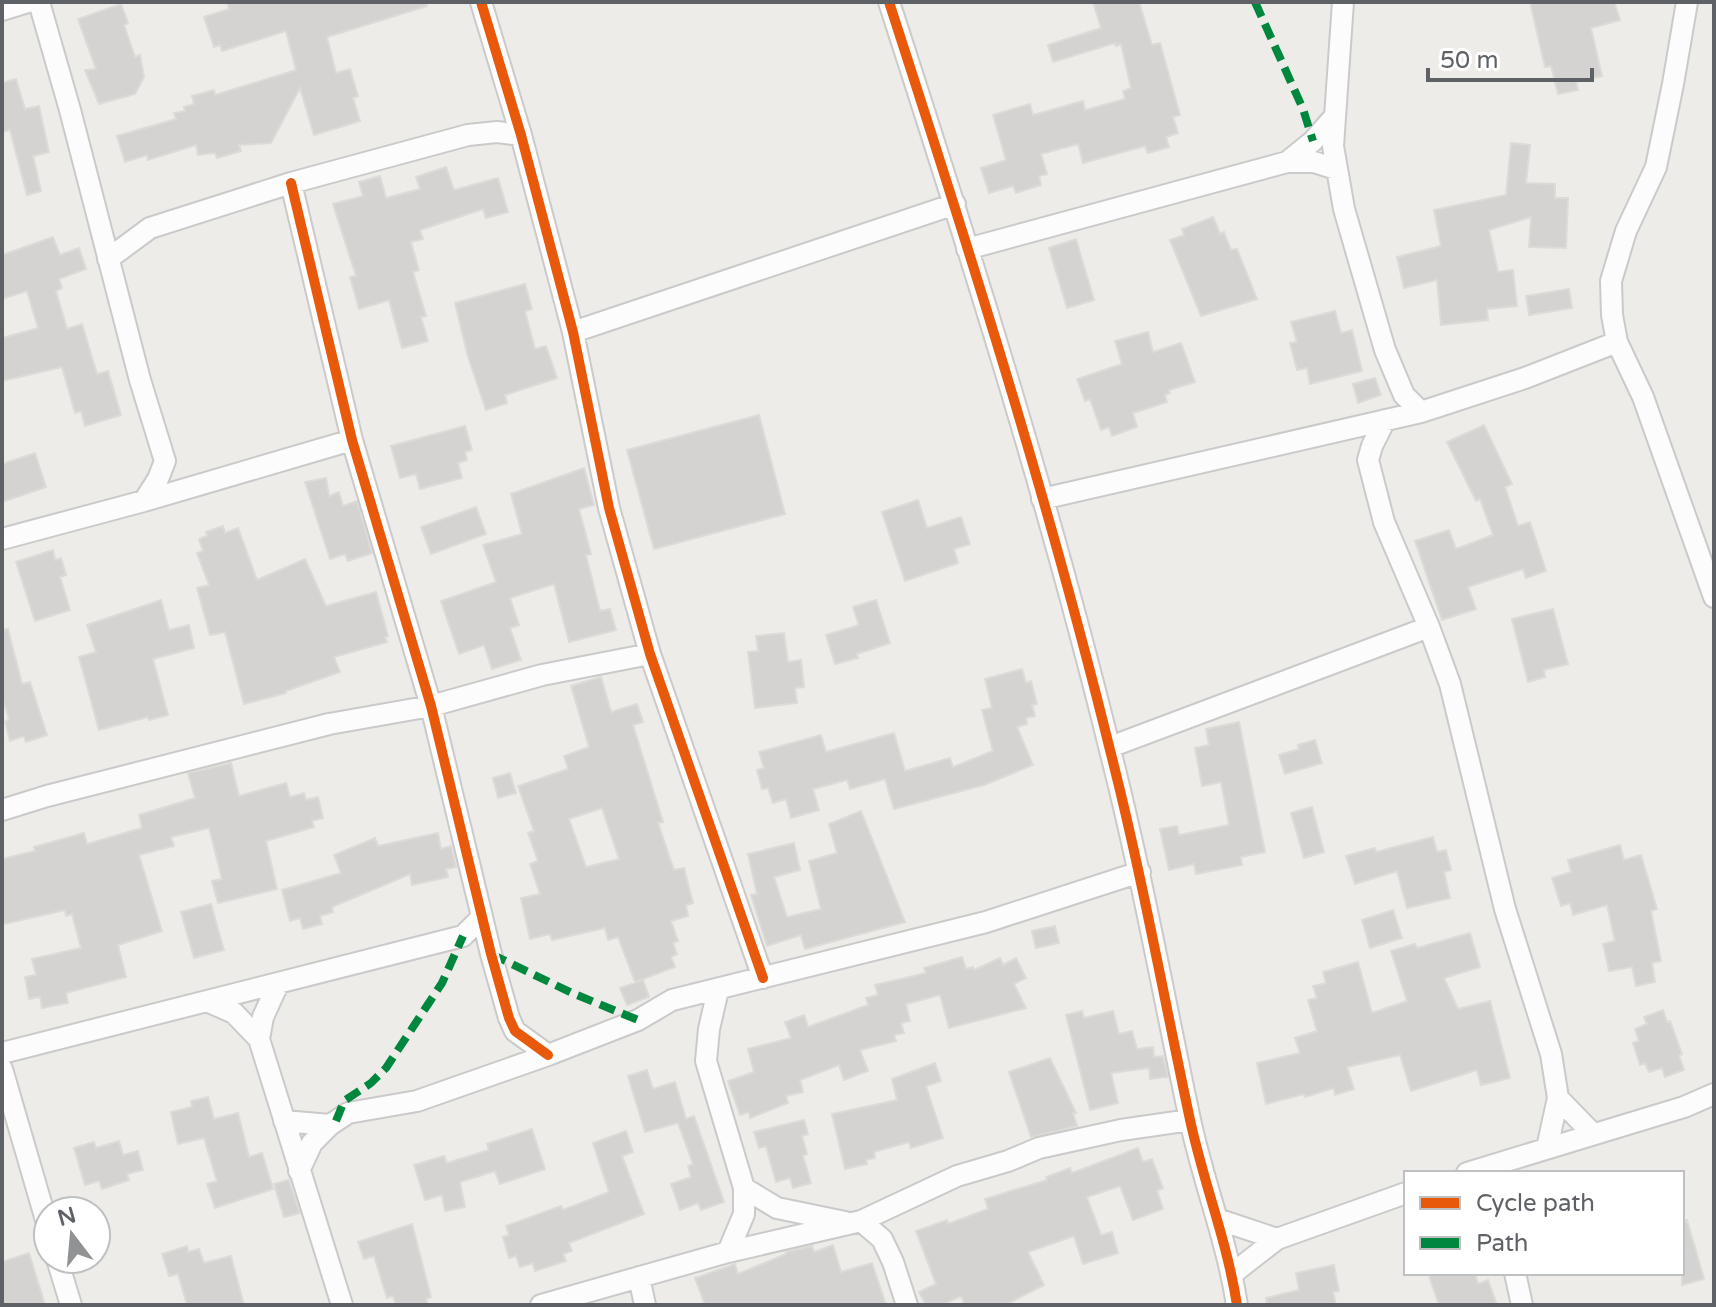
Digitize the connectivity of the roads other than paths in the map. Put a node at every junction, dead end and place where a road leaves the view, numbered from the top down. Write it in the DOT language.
graph roads {
  1 [pos="28,2"];
  2 [pos="39,2"];
  3 [pos="481,2"];
  4 [pos="889,2"];
  5 [pos="1343,2"];
  6 [pos="1687,2"];
  7 [pos="2,10"];
  8 [pos="1335,116"];
  9 [pos="521,135"];
  10 [pos="1287,162"];
  11 [pos="1336,169"];
  12 [pos="291,183"];
  13 [pos="955,204"];
  14 [pos="967,249"];
  15 [pos="108,259"];
  16 [pos="573,332"];
  17 [pos="1617,342"];
  18 [pos="1421,412"];
  19 [pos="1385,420"];
  20 [pos="352,440"];
  21 [pos="1042,499"];
  22 [pos="144,501"];
  23 [pos="2,539"];
  24 [pos="1714,597"];
  25 [pos="1429,627"];
  26 [pos="650,654"];
  27 [pos="431,706"];
  28 [pos="1110,747"];
  29 [pos="2,810"];
  30 [pos="1140,872"];
  31 [pos="482,917"];
  32 [pos="763,978"];
  33 [pos="278,984"];
  34 [pos="718,990"];
  35 [pos="209,1002"];
  36 [pos="259,1039"];
  37 [pos="2,1053"];
  38 [pos="548,1055"];
  39 [pos="2,1069"];
  40 [pos="1714,1094"];
  41 [pos="1558,1098"];
  42 [pos="1190,1120"];
  43 [pos="284,1121"];
  44 [pos="330,1125"];
  45 [pos="1593,1134"];
  46 [pos="1547,1148"];
  47 [pos="1520,1164"];
  48 [pos="299,1171"];
  49 [pos="1479,1171"];
  50 [pos="744,1188"];
  51 [pos="1404,1194"];
  52 [pos="39,1195"];
  53 [pos="1217,1219"];
  54 [pos="855,1222"];
  55 [pos="1277,1239"];
  56 [pos="728,1252"];
  57 [pos="1232,1274"];
  58 [pos="62,1275"];
  59 [pos="1515,1275"];
  60 [pos="639,1277"];
  61 [pos="71,1305"];
  62 [pos="342,1305"];
  63 [pos="541,1305"];
  64 [pos="645,1305"];
  65 [pos="907,1305"];
  66 [pos="1237,1305"];
  67 [pos="1522,1305"];
  1 -- 7 [label="street"];
  2 -- 15 [label="street"];
  3 -- 9 [label="street"];
  4 -- 13 [label="street"];
  5 -- 8 [label="street"];
  6 -- 17 [label="street"];
  8 -- 10 [label="street"];
  8 -- 11 [label="street"];
  9 -- 12 [label="street"];
  9 -- 16 [label="street"];
  10 -- 11 [label="street"];
  10 -- 14 [label="street"];
  11 -- 18 [label="street"];
  12 -- 15 [label="street"];
  12 -- 20 [label="street"];
  13 -- 14 [label="street"];
  13 -- 16 [label="street"];
  14 -- 21 [label="street"];
  15 -- 22 [label="street"];
  16 -- 26 [label="street"];
  17 -- 18 [label="street"];
  17 -- 24 [label="street"];
  18 -- 19 [label="street"];
  19 -- 21 [label="street"];
  19 -- 25 [label="street"];
  20 -- 22 [label="street"];
  20 -- 27 [label="street"];
  21 -- 28 [label="street"];
  22 -- 23 [label="street"];
  25 -- 28 [label="street"];
  25 -- 41 [label="street"];
  26 -- 27 [label="street"];
  26 -- 32 [label="street"];
  27 -- 29 [label="street"];
  27 -- 31 [label="street"];
  28 -- 30 [label="street"];
  30 -- 32 [label="street"];
  30 -- 42 [label="street"];
  31 -- 33 [label="street"];
  31 -- 38 [label="street"];
  32 -- 34 [label="street"];
  33 -- 35 [label="street"];
  33 -- 36 [label="street"];
  34 -- 38 [label="street"];
  34 -- 50 [label="street"];
  35 -- 36 [label="street"];
  35 -- 37 [label="street"];
  36 -- 43 [label="street"];
  38 -- 44 [label="street"];
  39 -- 52 [label="street"];
  40 -- 45 [label="street"];
  41 -- 45 [label="street"];
  41 -- 46 [label="street"];
  42 -- 53 [label="street"];
  42 -- 54 [label="street"];
  43 -- 44 [label="street"];
  43 -- 48 [label="street"];
  44 -- 48 [label="street"];
  45 -- 46 [label="street"];
  46 -- 47 [label="street"];
  47 -- 49 [label="street"];
  48 -- 62 [label="street"];
  50 -- 54 [label="street"];
  50 -- 56 [label="street"];
  51 -- 55 [label="street"];
  53 -- 55 [label="street"];
  53 -- 57 [label="street"];
  54 -- 56 [label="street"];
  54 -- 65 [label="street"];
  55 -- 57 [label="street"];
  56 -- 60 [label="street"];
  57 -- 66 [label="street"];
  58 -- 61 [label="street"];
  59 -- 67 [label="street"];
  60 -- 63 [label="street"];
  60 -- 64 [label="street"];
}
